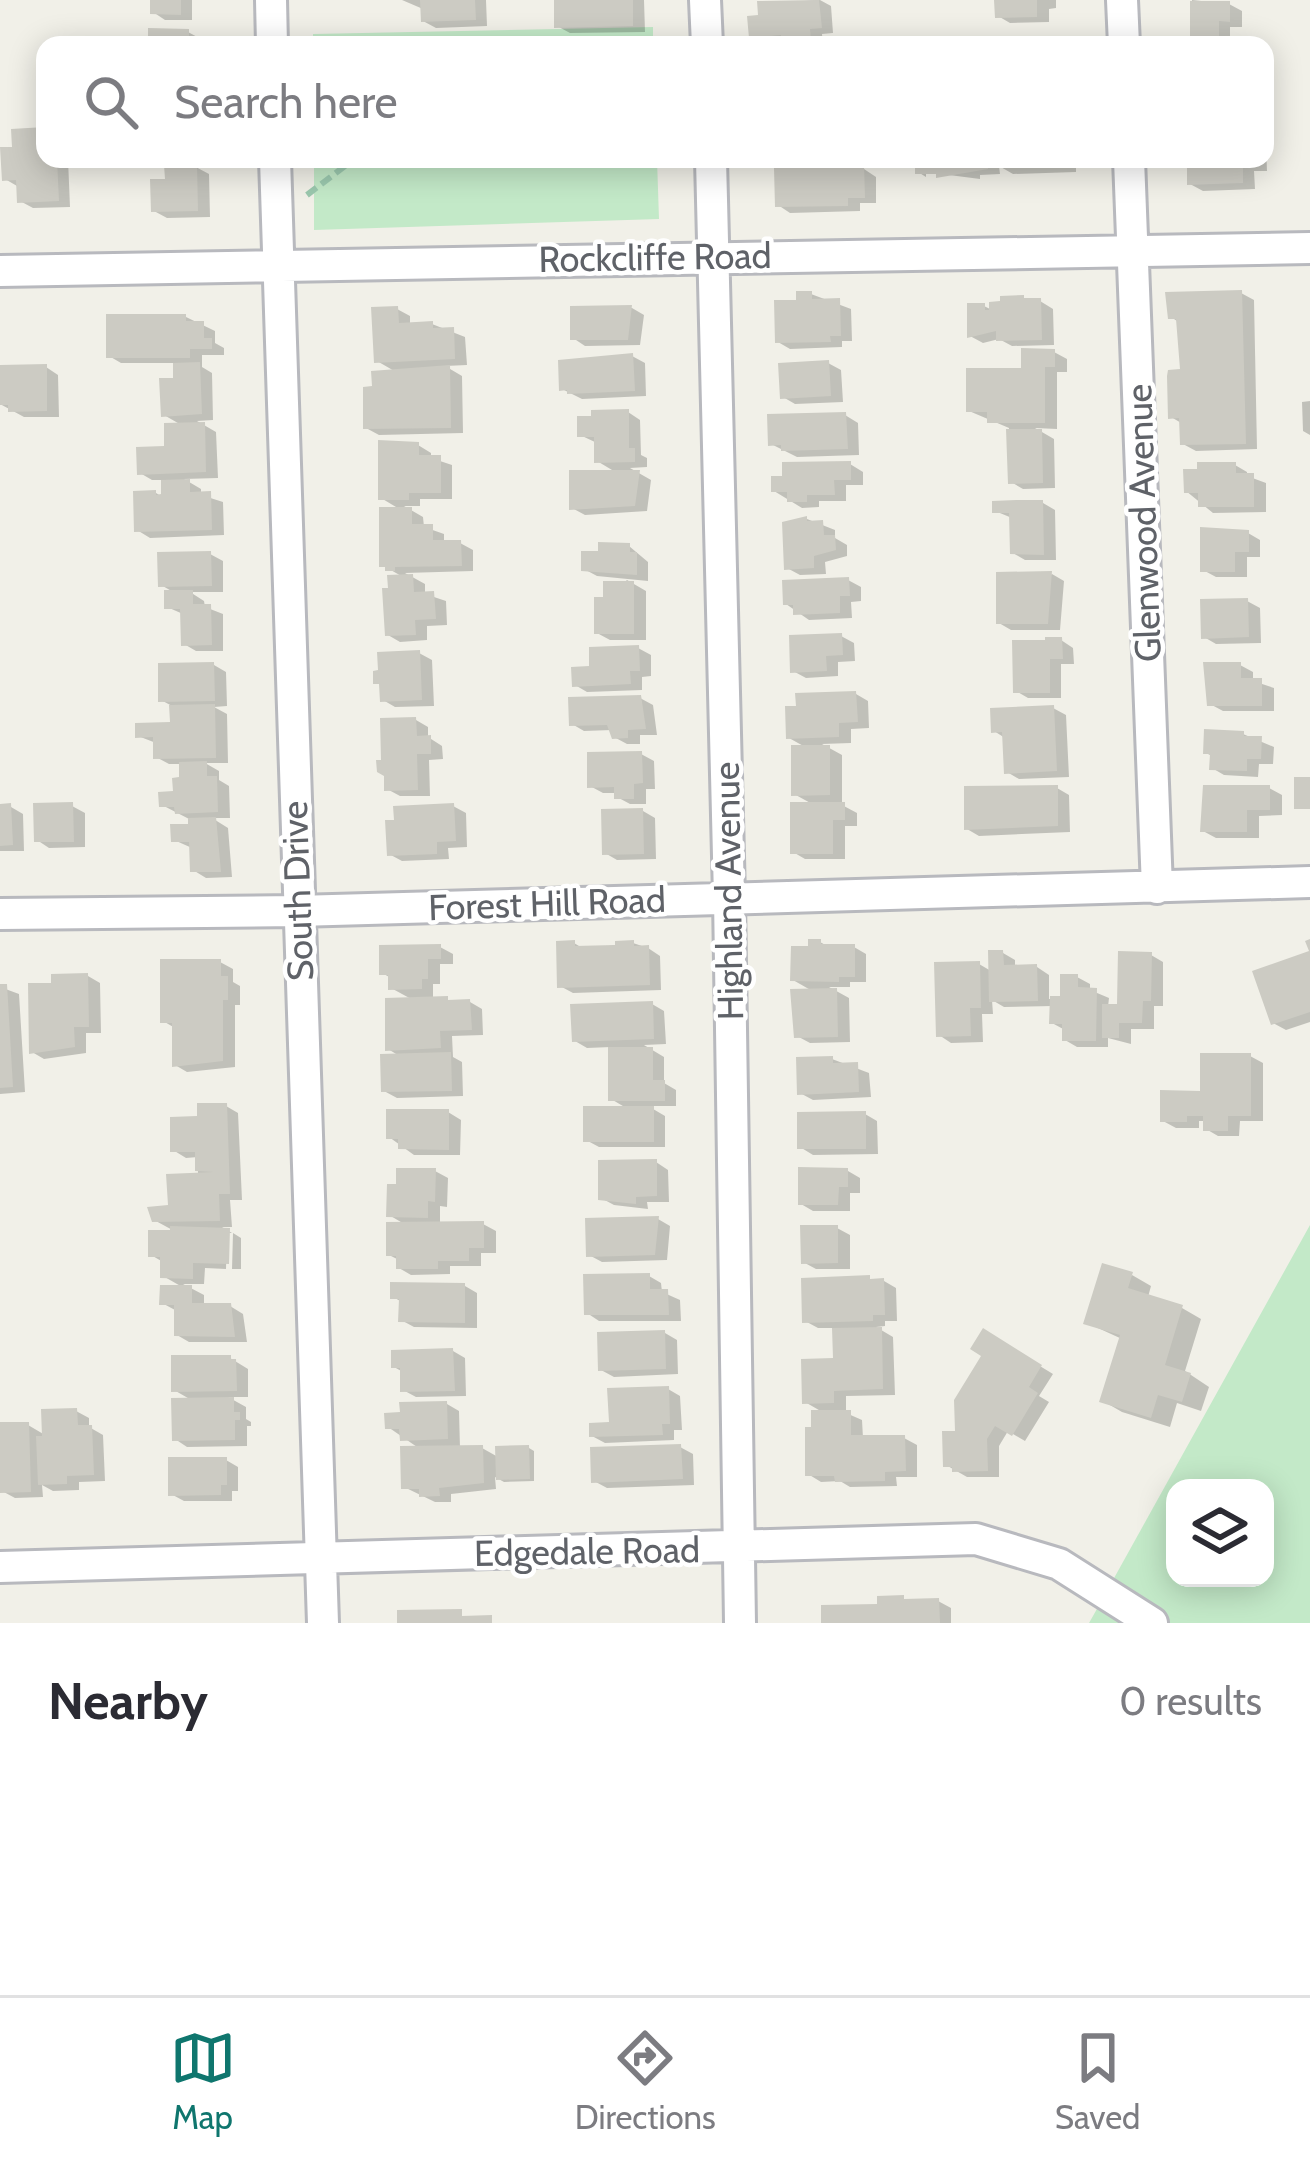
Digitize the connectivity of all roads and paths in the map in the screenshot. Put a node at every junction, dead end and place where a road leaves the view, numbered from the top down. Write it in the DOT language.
graph roads {
  1 [pos="272,0"];
  2 [pos="706,0"];
  3 [pos="1122,0"];
  4 [pos="272,36"];
  5 [pos="707,36"];
  6 [pos="1124,36"];
  7 [pos="274,168"];
  8 [pos="342,168"];
  9 [pos="711,168"];
  10 [pos="1129,168"];
  11 [pos="276,219"];
  12 [pos="1310,248"];
  13 [pos="1133,251"];
  14 [pos="715,256"];
  15 [pos="277,264"];
  16 [pos="0,271"];
  17 [pos="1310,882"];
  18 [pos="1157,888"];
  19 [pos="729,897"];
  20 [pos="297,911"];
  21 [pos="0,914"];
  22 [pos="739,1548"];
  23 [pos="320,1558"];
  24 [pos="0,1567"];
  25 [pos="322,1623"];
  26 [pos="740,1623"];
  27 [pos="1153,1623"];
  1 -- 4 [label="street"];
  2 -- 5 [label="street"];
  3 -- 6 [label="street"];
  7 -- 11 [label="street, South Drive"];
  8 -- 11 [label="path"];
  9 -- 14 [label="street, Highland Avenue"];
  10 -- 13 [label="street, Glenwood Avenue"];
  11 -- 15 [label="street, South Drive"];
  12 -- 13 [label="street, Rockcliffe Road"];
  13 -- 14 [label="street, Rockcliffe Road"];
  13 -- 18 [label="street, Glenwood Avenue"];
  14 -- 15 [label="street, Rockcliffe Road"];
  14 -- 19 [label="street, Highland Avenue"];
  15 -- 16 [label="street, Rockcliffe Road"];
  15 -- 20 [label="street, South Drive"];
  17 -- 18 [label="street, Forest Hill Road"];
  18 -- 19 [label="street, Forest Hill Road"];
  19 -- 20 [label="street, Forest Hill Road"];
  19 -- 22 [label="street, Highland Avenue"];
  20 -- 21 [label="street, Forest Hill Road"];
  20 -- 23 [label="street, South Drive"];
  22 -- 23 [label="street, Edgedale Road"];
  22 -- 26 [label="street, Highland Avenue"];
  22 -- 27 [label="street, Edgedale Road"];
  23 -- 24 [label="street, Edgedale Road"];
  23 -- 25 [label="street, South Drive"];
}
